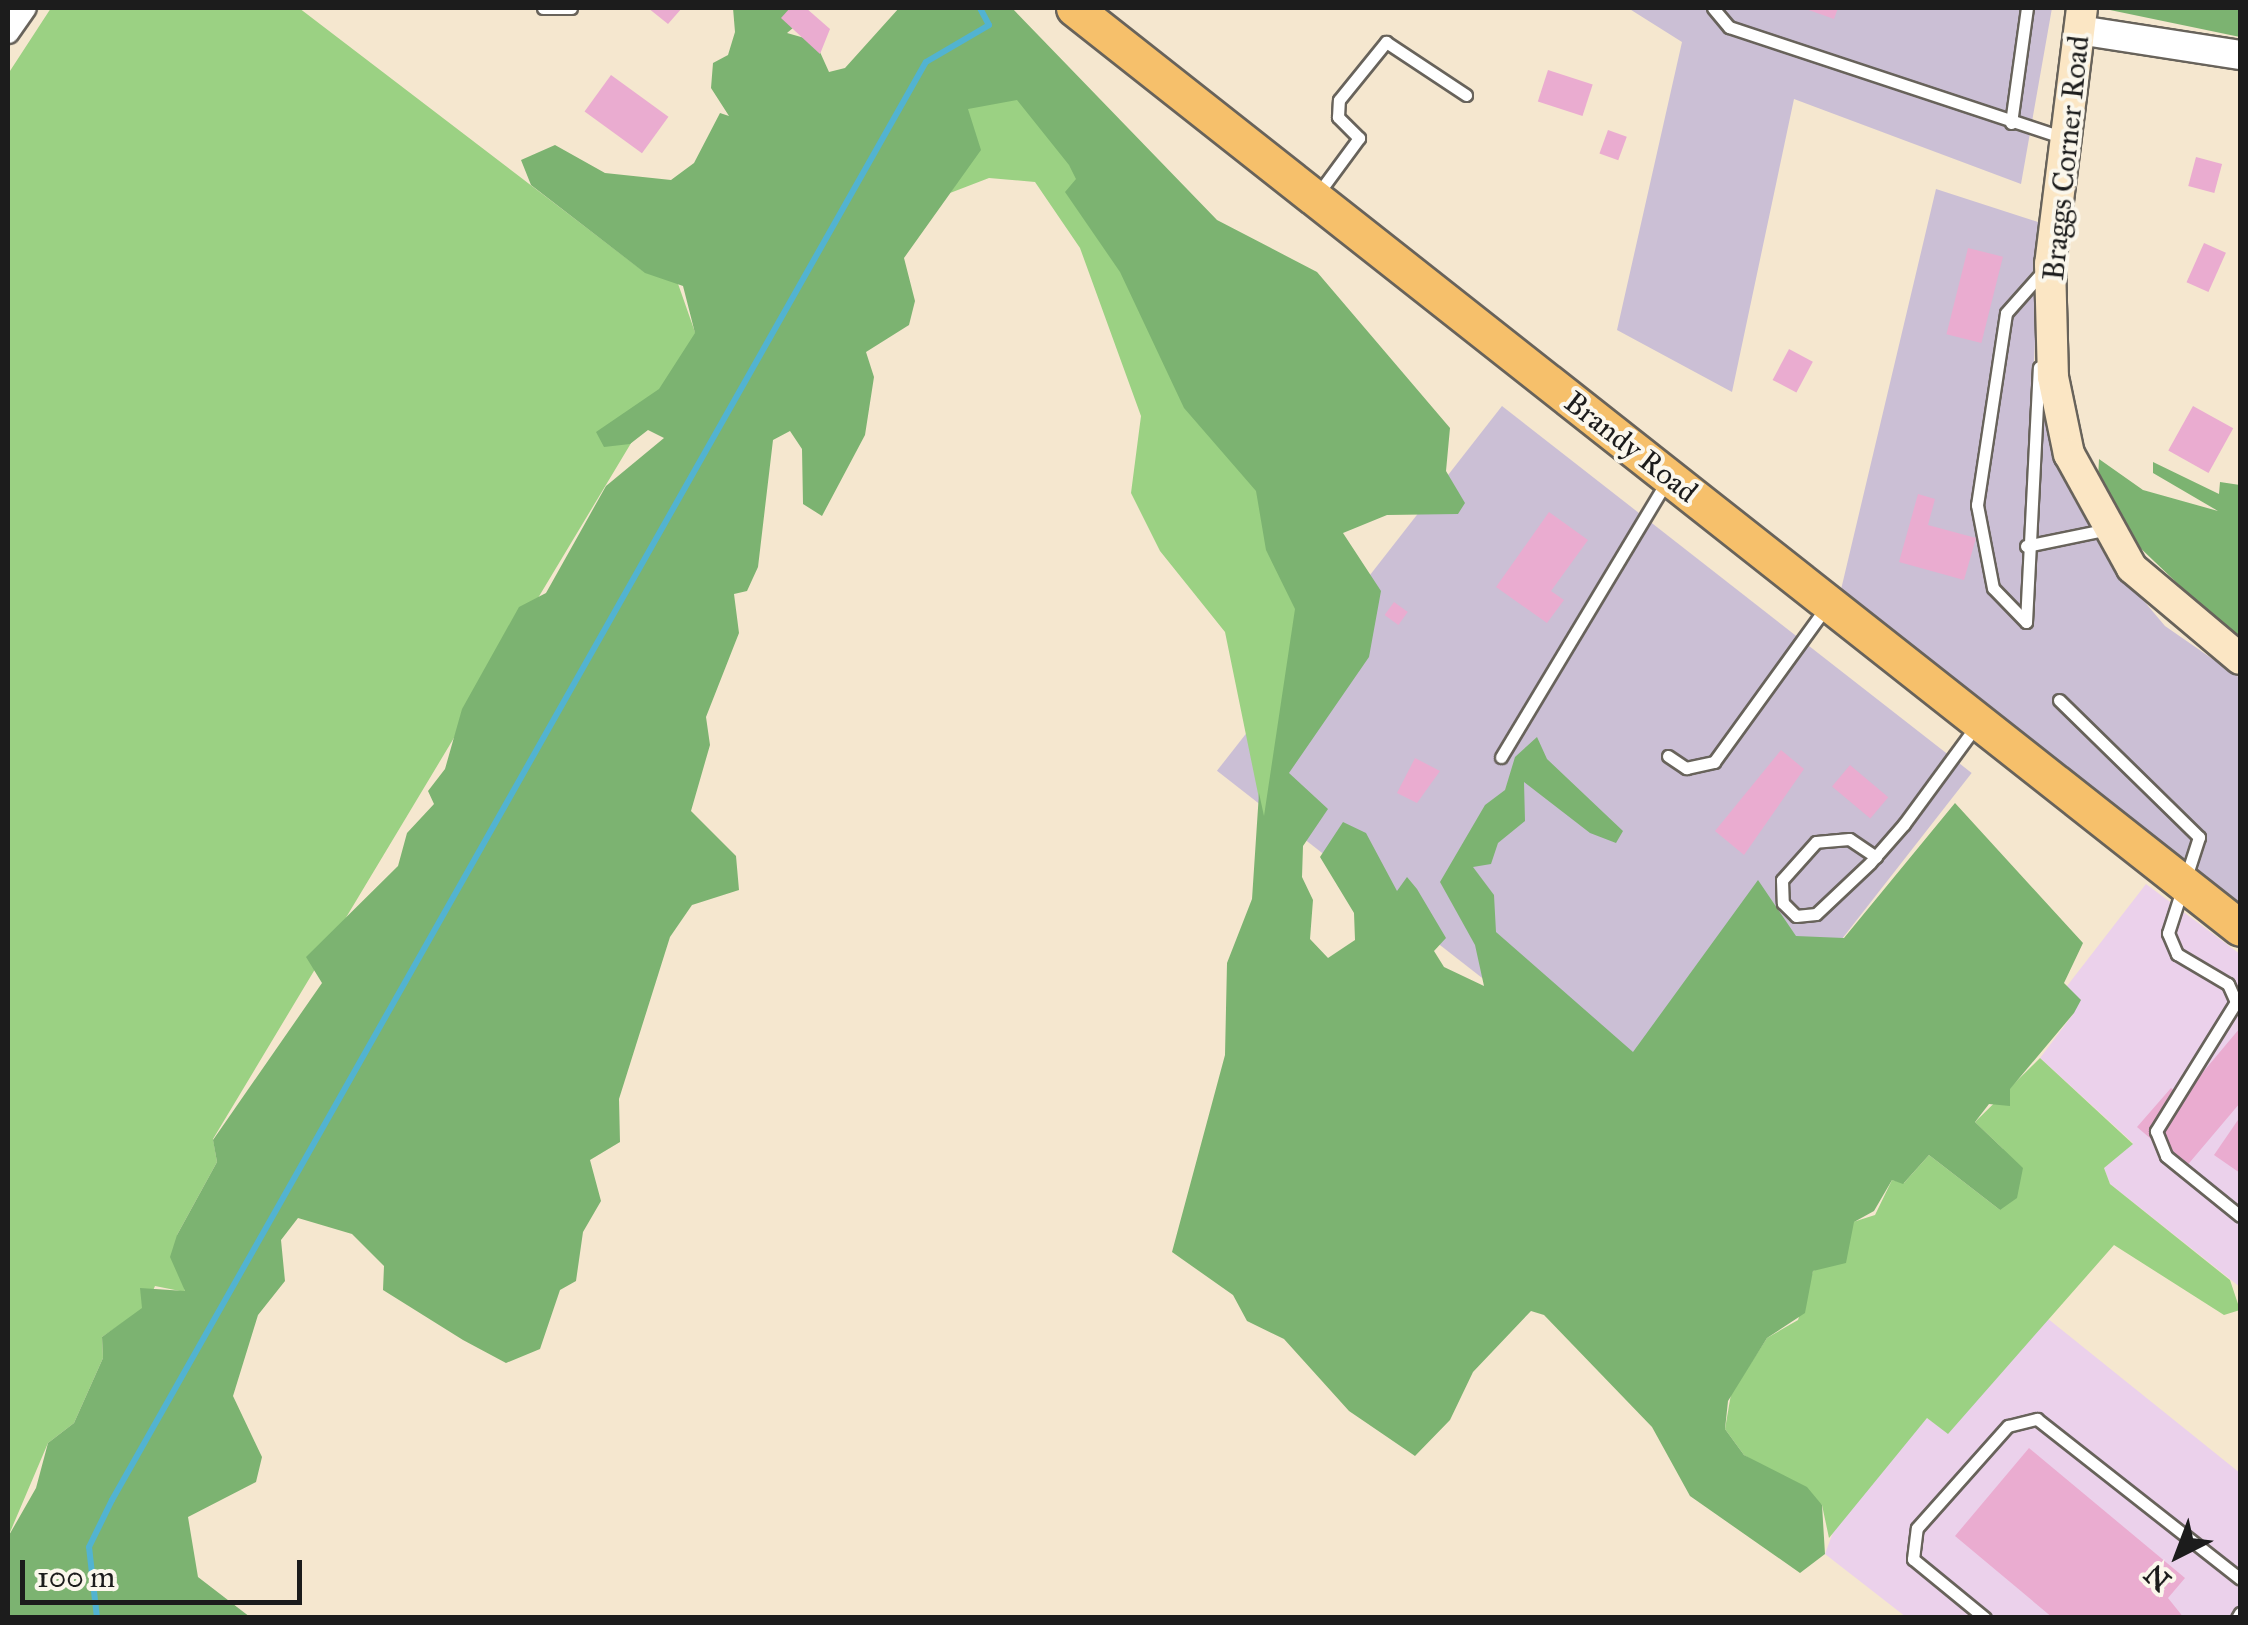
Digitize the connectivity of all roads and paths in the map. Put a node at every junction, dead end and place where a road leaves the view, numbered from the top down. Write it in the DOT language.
graph roads {
  1 [pos="24,8"];
  2 [pos="543,8"];
  3 [pos="571,8"];
  4 [pos="1074,8"];
  5 [pos="1713,8"];
  6 [pos="2028,8"];
  7 [pos="2081,19"];
  8 [pos="8,32"];
  9 [pos="2240,55"];
  10 [pos="1466,94"];
  11 [pos="2011,123"];
  12 [pos="2065,138"];
  13 [pos="1314,198"];
  14 [pos="2050,264"];
  15 [pos="1670,478"];
  16 [pos="2104,530"];
  17 [pos="2026,546"];
  18 [pos="1828,603"];
  19 [pos="2240,659"];
  20 [pos="2059,700"];
  21 [pos="1979,722"];
  22 [pos="1668,756"];
  23 [pos="1501,757"];
  24 [pos="1876,857"];
  25 [pos="2187,888"];
  26 [pos="2240,918"];
  27 [pos="2240,928"];
  28 [pos="2238,1004"];
  29 [pos="2240,1216"];
  30 [pos="2240,1579"];
  31 [pos="1985,1618"];
  1 -- 8 [label="street"];
  2 -- 3 [label="lane"];
  4 -- 13 [label="main road, Brandy Road"];
  5 -- 11 [label="lane"];
  6 -- 11 [label="lane"];
  7 -- 9 [label="street"];
  7 -- 12 [label="main road, Braggs Corner Road"];
  10 -- 13 [label="lane"];
  11 -- 12 [label="lane"];
  12 -- 14 [label="main road, Braggs Corner Road"];
  13 -- 15 [label="main road, Brandy Road"];
  14 -- 16 [label="main road, Braggs Corner Road"];
  14 -- 17 [label="lane"];
  14 -- 17 [label="lane"];
  15 -- 18 [label="main road, Brandy Road"];
  15 -- 23 [label="lane"];
  16 -- 17 [label="lane"];
  16 -- 19 [label="main road, Braggs Corner Road"];
  18 -- 21 [label="main road, Brandy Road"];
  18 -- 22 [label="lane"];
  20 -- 25 [label="lane"];
  21 -- 24 [label="lane"];
  21 -- 25 [label="main road, Brandy Road"];
  24 -- 24 [label="lane"];
  25 -- 26 [label="main road, Brandy Road"];
  25 -- 27 [label="main road, Brandy Road"];
  25 -- 28 [label="lane"];
  28 -- 29 [label="lane"];
  30 -- 31 [label="lane"];
}
